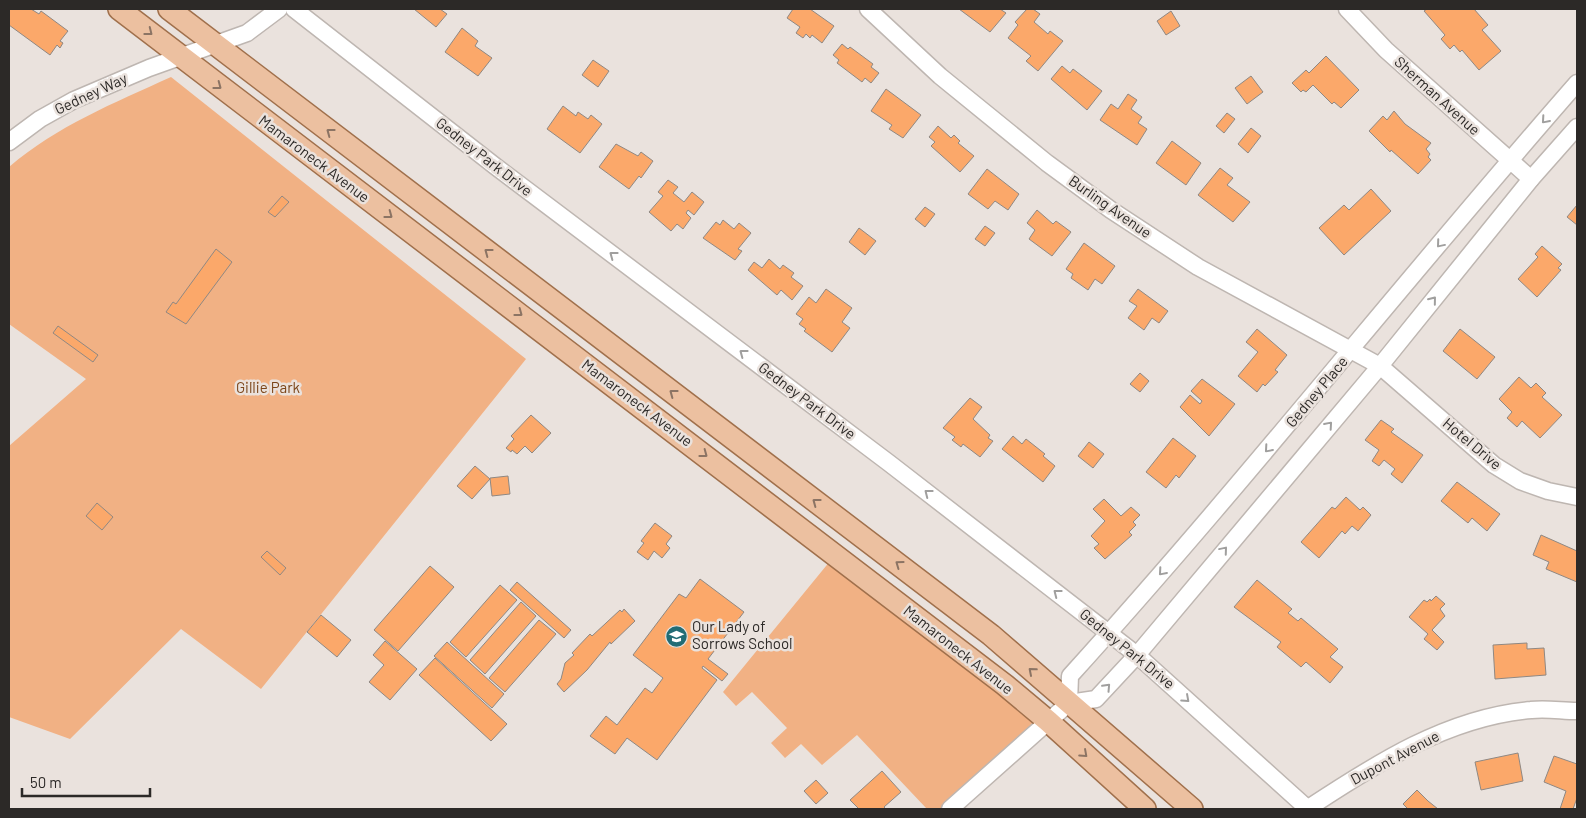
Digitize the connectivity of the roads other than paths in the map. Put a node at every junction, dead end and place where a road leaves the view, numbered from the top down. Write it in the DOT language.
graph roads {
  1 [pos="118,9"];
  2 [pos="169,9"];
  3 [pos="279,9"];
  4 [pos="294,9"];
  5 [pos="868,9"];
  6 [pos="1347,9"];
  7 [pos="214,44"];
  8 [pos="179,56"];
  9 [pos="1577,83"];
  10 [pos="1577,127"];
  11 [pos="9,142"];
  12 [pos="1510,160"];
  13 [pos="1531,179"];
  14 [pos="1351,351"];
  15 [pos="1380,366"];
  16 [pos="1577,497"];
  17 [pos="1109,633"];
  18 [pos="1137,654"];
  19 [pos="1069,703"];
  20 [pos="1577,711"];
  21 [pos="1048,721"];
  22 [pos="950,809"];
  23 [pos="1146,809"];
  24 [pos="1192,809"];
  25 [pos="1307,809"];
  1 -- 8 [label="main road, Mamaroneck Avenue, one-way"];
  2 -- 7 [label="main road, Mamaroneck Avenue"];
  3 -- 7 [label="street, Gedney Way"];
  17 -- 4 [label="street, Gedney Park Drive, one-way"];
  5 -- 14 [label="street, Burling Avenue"];
  6 -- 12 [label="street, Sherman Avenue"];
  7 -- 8 [label="street, Gedney Way"];
  19 -- 7 [label="main road, Mamaroneck Avenue, one-way"];
  8 -- 11 [label="street, Gedney Way"];
  8 -- 21 [label="main road, Mamaroneck Avenue, one-way"];
  9 -- 12 [label="street, Gedney Place, one-way"];
  10 -- 13 [label="street, Gedney Place"];
  12 -- 13 [label="street, Sherman Avenue"];
  12 -- 14 [label="street, Gedney Place, one-way"];
  15 -- 13 [label="street, Gedney Place, one-way"];
  14 -- 15 [label="street, Burling Avenue"];
  14 -- 17 [label="street, Gedney Place, one-way"];
  15 -- 16 [label="street, Hotel Drive"];
  18 -- 15 [label="street, Gedney Place, one-way"];
  17 -- 18 [label="street, Gedney Park Drive"];
  17 -- 19 [label="street, Gedney Place"];
  19 -- 18 [label="street, Gedney Place, one-way"];
  18 -- 25 [label="street, Gedney Park Drive, one-way"];
  19 -- 21 [label="street"];
  19 -- 24 [label="main road, Mamaroneck Avenue"];
  20 -- 25 [label="street, Dupont Avenue"];
  21 -- 22 [label="street"];
  21 -- 23 [label="main road, Mamaroneck Avenue, one-way"];
}
